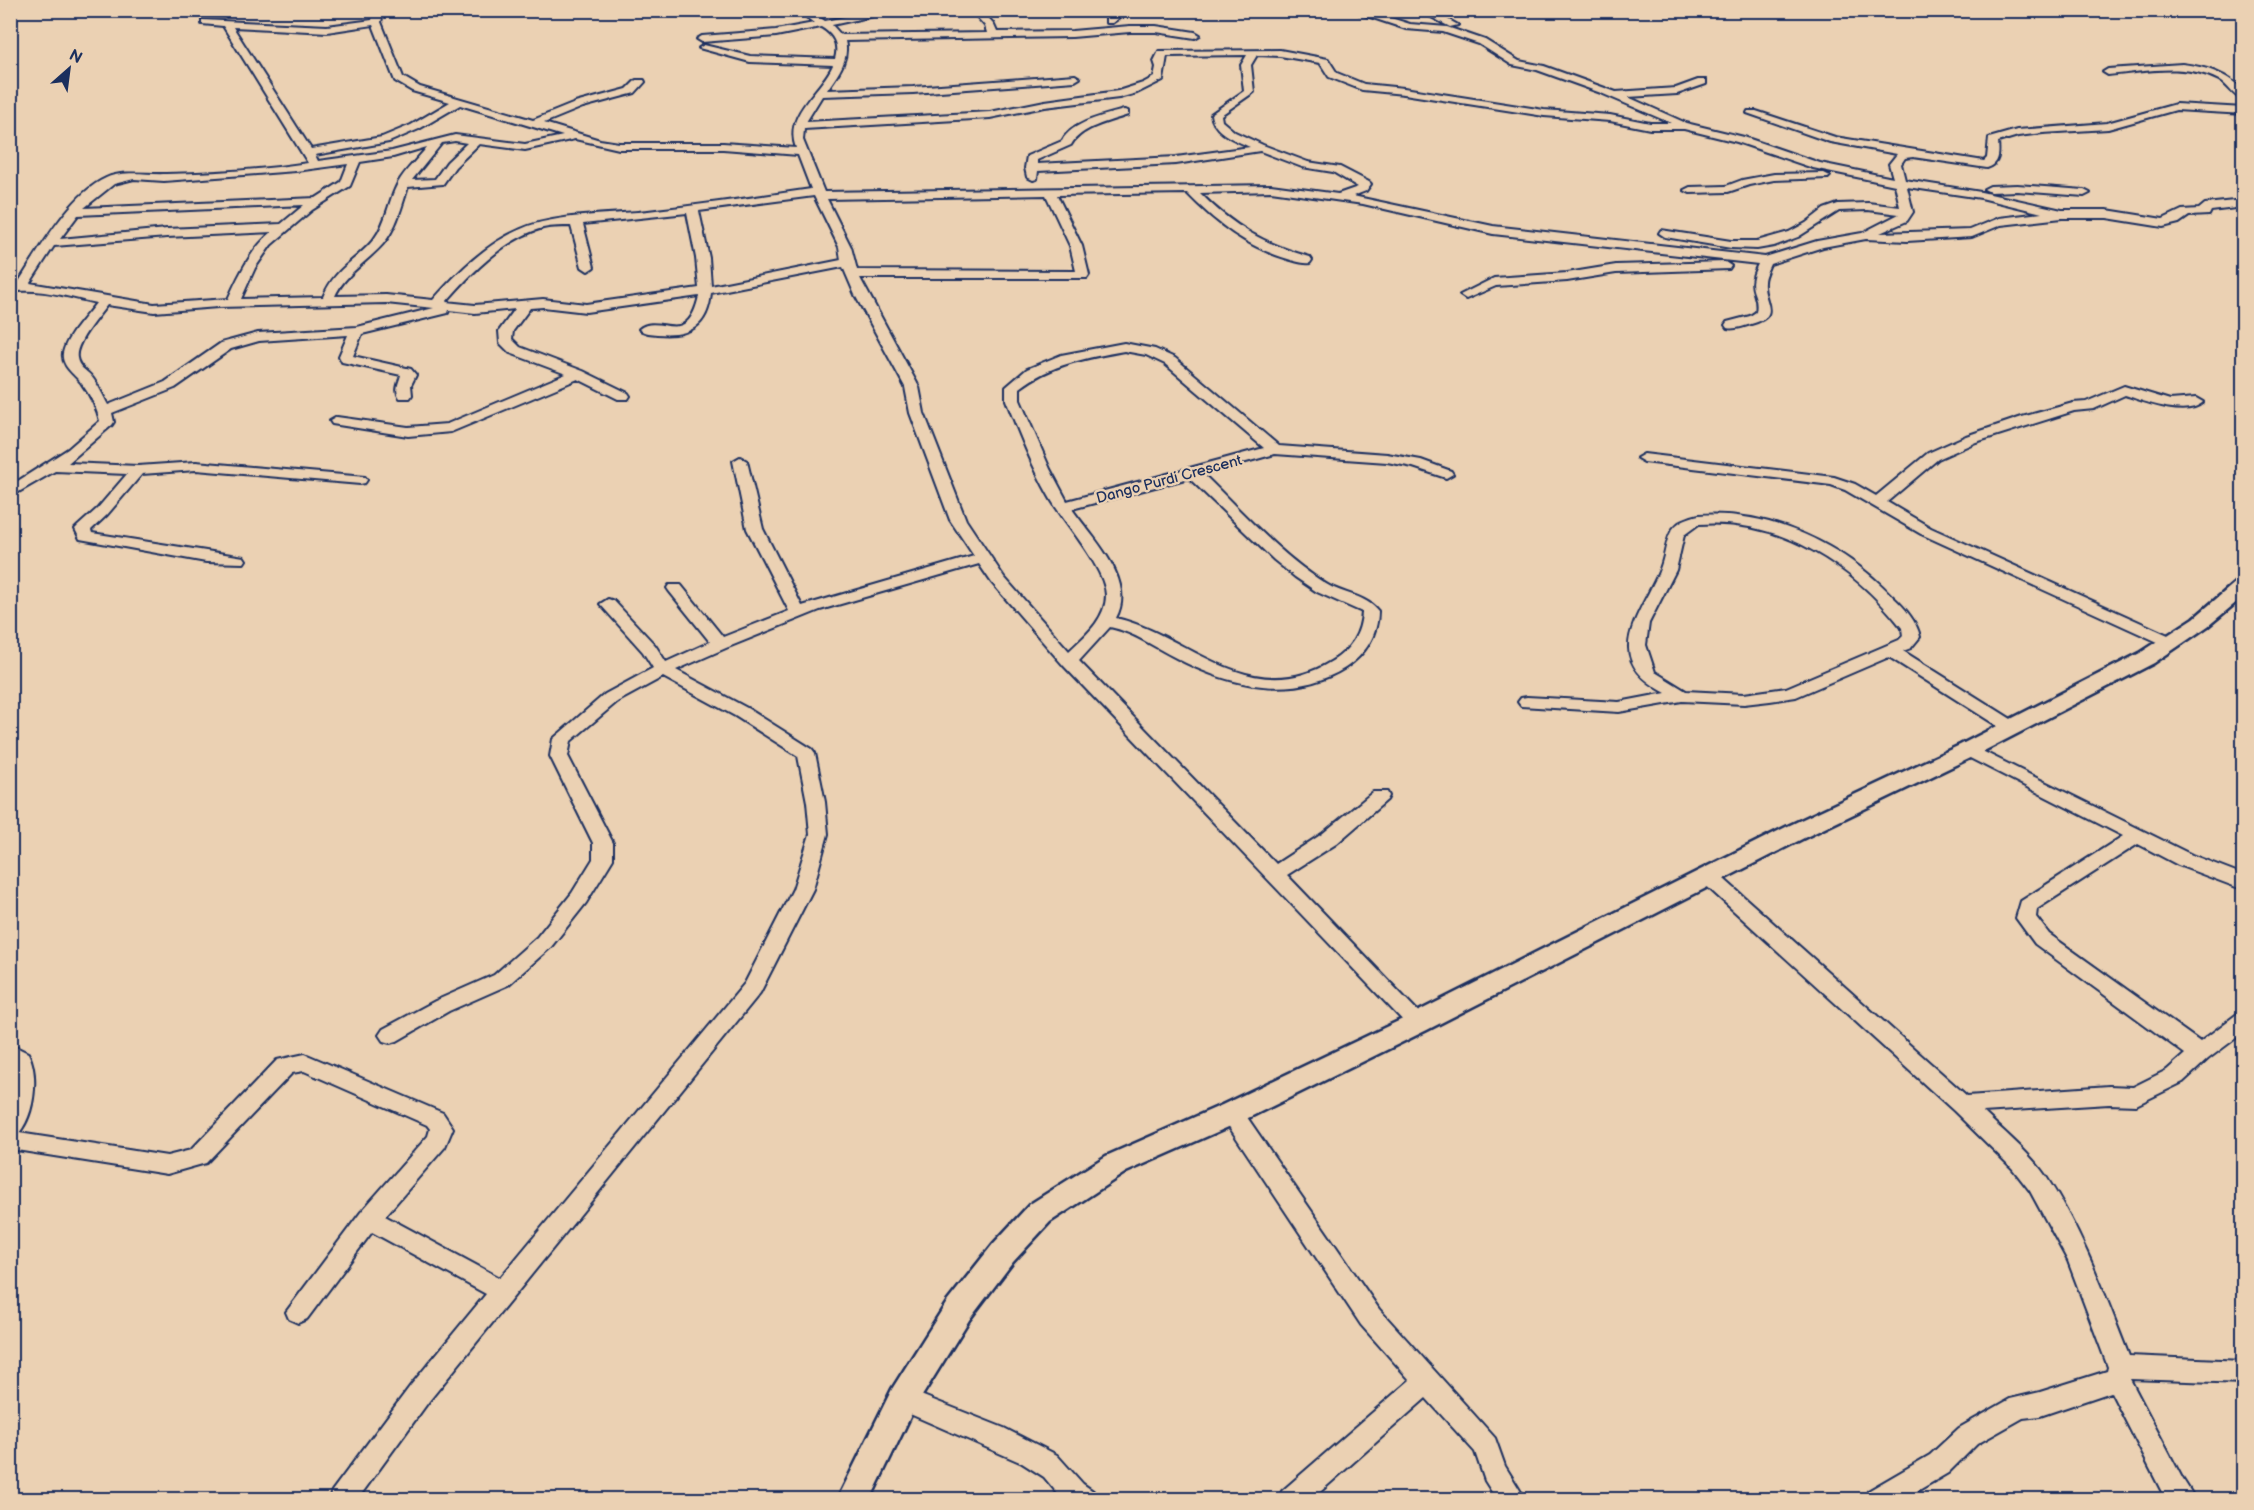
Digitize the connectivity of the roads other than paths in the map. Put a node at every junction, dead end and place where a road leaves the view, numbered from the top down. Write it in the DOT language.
graph roads {
  1 [pos="801,10"];
  2 [pos="897,10"];
  3 [pos="975,10"];
  4 [pos="1116,10"];
  5 [pos="1353,10"];
  6 [pos="1422,10"];
  7 [pos="377,16"];
  8 [pos="1109,21"];
  9 [pos="205,22"];
  10 [pos="227,24"];
  11 [pos="824,24"];
  12 [pos="1195,34"];
  13 [pos="993,35"];
  14 [pos="1457,35"];
  15 [pos="838,38"];
  16 [pos="1254,51"];
  17 [pos="839,62"];
  18 [pos="2108,72"];
  19 [pos="1074,78"];
  20 [pos="1535,79"];
  21 [pos="640,82"];
  22 [pos="1702,82"];
  23 [pos="1605,91"];
  24 [pos="819,93"];
  25 [pos="2244,98"];
  26 [pos="458,102"];
  27 [pos="2244,111"];
  28 [pos="1124,113"];
  29 [pos="1752,113"];
  30 [pos="533,124"];
  31 [pos="799,126"];
  32 [pos="1684,126"];
  33 [pos="575,136"];
  34 [pos="440,140"];
  35 [pos="476,141"];
  36 [pos="1261,148"];
  37 [pos="802,152"];
  38 [pos="309,153"];
  39 [pos="1913,154"];
  40 [pos="355,161"];
  41 [pos="315,165"];
  42 [pos="1031,168"];
  43 [pos="1842,170"];
  44 [pos="1900,183"];
  45 [pos="403,184"];
  46 [pos="1190,189"];
  47 [pos="1690,190"];
  48 [pos="1050,192"];
  49 [pos="1035,193"];
  50 [pos="2084,193"];
  51 [pos="820,194"];
  52 [pos="1981,195"];
  53 [pos="1340,197"];
  54 [pos="319,201"];
  55 [pos="2244,203"];
  56 [pos="692,208"];
  57 [pos="76,212"];
  58 [pos="1907,213"];
  59 [pos="2062,214"];
  60 [pos="576,221"];
  61 [pos="282,228"];
  62 [pos="1665,233"];
  63 [pos="1865,236"];
  64 [pos="50,243"];
  65 [pos="1306,260"];
  66 [pos="1765,262"];
  67 [pos="588,267"];
  68 [pos="850,268"];
  69 [pos="16,287"];
  70 [pos="707,291"];
  71 [pos="1466,295"];
  72 [pos="104,301"];
  73 [pos="327,301"];
  74 [pos="232,303"];
  75 [pos="526,304"];
  76 [pos="436,305"];
  77 [pos="453,308"];
  78 [pos="1732,325"];
  79 [pos="646,329"];
  80 [pos="357,331"];
  81 [pos="528,355"];
  82 [pos="578,374"];
  83 [pos="560,382"];
  84 [pos="405,395"];
  85 [pos="623,396"];
  86 [pos="2196,402"];
  87 [pos="105,411"];
  88 [pos="337,421"];
  89 [pos="1275,450"];
  90 [pos="1644,459"];
  91 [pos="740,461"];
  92 [pos="54,466"];
  93 [pos="138,470"];
  94 [pos="1192,472"];
  95 [pos="1446,474"];
  96 [pos="360,480"];
  97 [pos="10,493"];
  98 [pos="1877,503"];
  99 [pos="1063,507"];
  100 [pos="983,558"];
  101 [pos="238,560"];
  102 [pos="2244,585"];
  103 [pos="675,588"];
  104 [pos="608,604"];
  105 [pos="798,613"];
  106 [pos="1106,621"];
  107 [pos="2171,643"];
  108 [pos="720,644"];
  109 [pos="1890,650"];
  110 [pos="1070,661"];
  111 [pos="663,670"];
  112 [pos="1682,696"];
  113 [pos="1527,702"];
  114 [pos="2013,728"];
  115 [pos="1968,750"];
  116 [pos="1380,796"];
  117 [pos="2137,836"];
  118 [pos="1275,874"];
  119 [pos="1708,876"];
  120 [pos="2244,883"];
  121 [pos="2244,1020"];
  122 [pos="1418,1023"];
  123 [pos="390,1035"];
  124 [pos="10,1052"];
  125 [pos="2200,1053"];
  126 [pos="1962,1105"];
  127 [pos="1232,1113"];
  128 [pos="10,1128"];
  129 [pos="10,1140"];
  130 [pos="369,1220"];
  131 [pos="502,1291"];
  132 [pos="298,1312"];
  133 [pos="2244,1372"];
  134 [pos="2119,1373"];
  135 [pos="1426,1381"];
  136 [pos="903,1399"];
  137 [pos="341,1500"];
  138 [pos="853,1500"];
  139 [pos="1084,1500"];
  140 [pos="1291,1500"];
  141 [pos="1514,1500"];
  142 [pos="1877,1500"];
  143 [pos="2182,1500"];
  1 -- 11 [label="street"];
  2 -- 11 [label="street"];
  3 -- 13 [label="street"];
  4 -- 8 [label="street"];
  5 -- 14 [label="street"];
  6 -- 14 [label="street"];
  7 -- 10 [label="street"];
  7 -- 26 [label="street"];
  9 -- 10 [label="street"];
  10 -- 38 [label="street"];
  11 -- 15 [label="street"];
  11 -- 17 [label="street"];
  12 -- 13 [label="street"];
  13 -- 15 [label="street"];
  14 -- 23 [label="street"];
  15 -- 17 [label="street"];
  16 -- 31 [label="street"];
  16 -- 32 [label="street"];
  16 -- 36 [label="street"];
  17 -- 24 [label="street"];
  18 -- 25 [label="street"];
  19 -- 24 [label="street"];
  20 -- 23 [label="street"];
  21 -- 30 [label="street"];
  22 -- 23 [label="street"];
  23 -- 32 [label="street"];
  24 -- 31 [label="street"];
  26 -- 30 [label="street"];
  26 -- 38 [label="street"];
  27 -- 39 [label="street"];
  28 -- 42 [label="street"];
  29 -- 39 [label="street"];
  30 -- 33 [label="street"];
  31 -- 37 [label="street"];
  32 -- 43 [label="street"];
  33 -- 35 [label="street"];
  33 -- 37 [label="street"];
  34 -- 35 [label="street"];
  34 -- 40 [label="street"];
  34 -- 45 [label="street"];
  35 -- 45 [label="street"];
  36 -- 42 [label="street"];
  36 -- 53 [label="street"];
  37 -- 51 [label="street"];
  38 -- 41 [label="street"];
  39 -- 44 [label="street"];
  40 -- 41 [label="street"];
  40 -- 54 [label="street"];
  41 -- 57 [label="street"];
  42 -- 49 [label="street"];
  43 -- 44 [label="street"];
  43 -- 47 [label="street"];
  44 -- 52 [label="street"];
  44 -- 58 [label="street"];
  45 -- 73 [label="street"];
  46 -- 48 [label="street"];
  46 -- 53 [label="street"];
  46 -- 65 [label="street"];
  48 -- 49 [label="street"];
  48 -- 68 [label="street"];
  49 -- 51 [label="street"];
  50 -- 52 [label="street"];
  51 -- 56 [label="street"];
  51 -- 68 [label="street"];
  52 -- 59 [label="street"];
  53 -- 66 [label="street"];
  54 -- 57 [label="street"];
  54 -- 61 [label="street"];
  55 -- 59 [label="street"];
  56 -- 60 [label="street"];
  56 -- 70 [label="street"];
  57 -- 64 [label="street"];
  58 -- 62 [label="street"];
  58 -- 63 [label="street"];
  59 -- 63 [label="street"];
  60 -- 67 [label="street"];
  60 -- 76 [label="street"];
  61 -- 64 [label="street"];
  61 -- 74 [label="street"];
  63 -- 66 [label="street"];
  64 -- 69 [label="street"];
  66 -- 71 [label="street"];
  66 -- 78 [label="street"];
  68 -- 70 [label="street"];
  68 -- 100 [label="street"];
  69 -- 72 [label="street"];
  70 -- 75 [label="street"];
  70 -- 79 [label="street"];
  72 -- 74 [label="street"];
  72 -- 87 [label="street"];
  73 -- 74 [label="street"];
  73 -- 76 [label="street"];
  75 -- 77 [label="street"];
  75 -- 81 [label="street"];
  76 -- 77 [label="street"];
  77 -- 80 [label="street"];
  80 -- 84 [label="street"];
  80 -- 87 [label="street"];
  81 -- 82 [label="street"];
  81 -- 83 [label="street"];
  82 -- 83 [label="street"];
  82 -- 85 [label="street"];
  83 -- 88 [label="street"];
  86 -- 98 [label="street"];
  87 -- 92 [label="street"];
  89 -- 94 [label="street, Dango Purdi Crescent"];
  89 -- 95 [label="street, Dango Purdi Crescent"];
  89 -- 99 [label="street"];
  90 -- 98 [label="street"];
  91 -- 105 [label="street"];
  92 -- 93 [label="street"];
  92 -- 97 [label="street"];
  93 -- 96 [label="street"];
  93 -- 101 [label="street"];
  94 -- 99 [label="street, Dango Purdi Crescent"];
  94 -- 106 [label="street"];
  98 -- 107 [label="street"];
  99 -- 106 [label="street"];
  100 -- 105 [label="street"];
  100 -- 110 [label="street"];
  102 -- 107 [label="street"];
  103 -- 108 [label="street"];
  104 -- 111 [label="street"];
  105 -- 108 [label="street"];
  106 -- 110 [label="street"];
  107 -- 114 [label="street"];
  108 -- 111 [label="street"];
  109 -- 112 [label="street"];
  109 -- 112 [label="street"];
  109 -- 114 [label="street"];
  110 -- 118 [label="street"];
  111 -- 123 [label="street"];
  111 -- 131 [label="street"];
  112 -- 113 [label="street"];
  114 -- 115 [label="street"];
  115 -- 117 [label="street"];
  115 -- 119 [label="street"];
  116 -- 118 [label="street"];
  117 -- 120 [label="street"];
  117 -- 125 [label="street"];
  118 -- 122 [label="street"];
  119 -- 122 [label="street"];
  119 -- 126 [label="street"];
  121 -- 125 [label="street"];
  122 -- 127 [label="street"];
  124 -- 128 [label="street"];
  125 -- 126 [label="street"];
  126 -- 134 [label="street"];
  127 -- 135 [label="street"];
  127 -- 136 [label="street"];
  129 -- 130 [label="street"];
  130 -- 131 [label="street"];
  130 -- 132 [label="street"];
  131 -- 137 [label="street"];
  133 -- 134 [label="street"];
  134 -- 142 [label="street"];
  134 -- 143 [label="street"];
  135 -- 140 [label="street"];
  135 -- 141 [label="street"];
  136 -- 138 [label="street"];
  136 -- 139 [label="street"];
}
